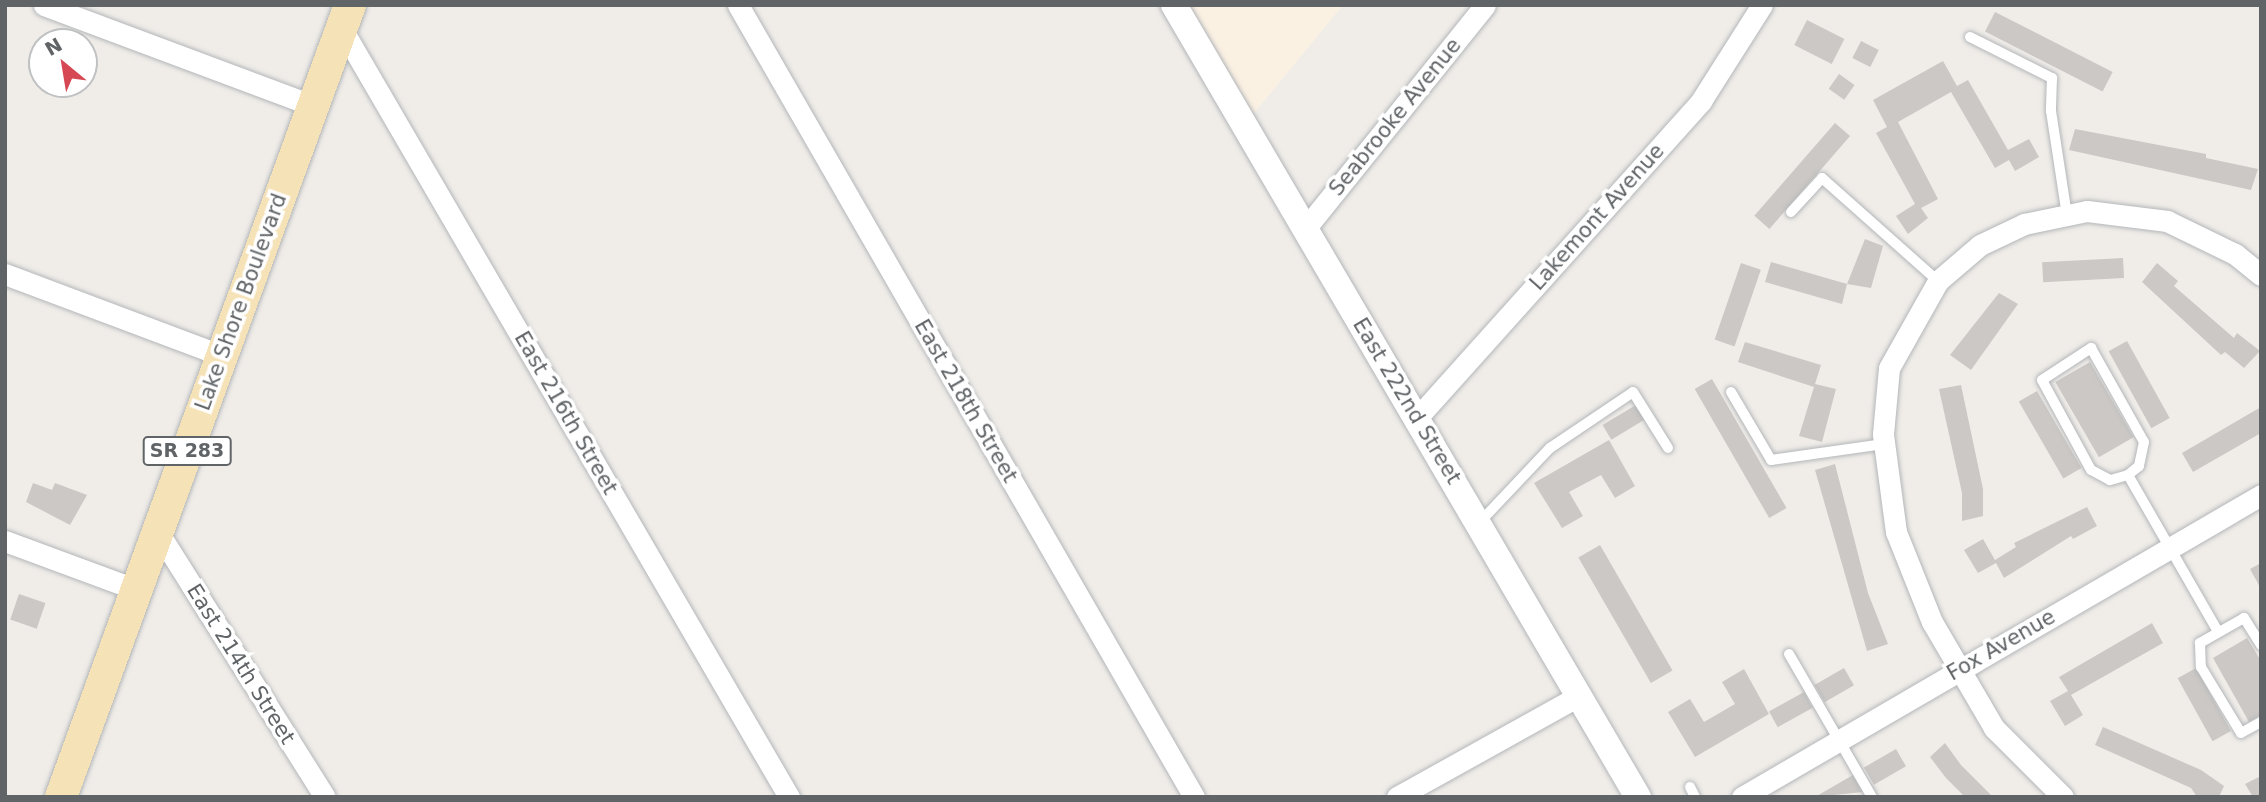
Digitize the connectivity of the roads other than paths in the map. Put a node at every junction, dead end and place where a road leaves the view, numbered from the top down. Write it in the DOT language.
graph roads {
  1 [pos="44,5"];
  2 [pos="738,5"];
  3 [pos="1174,5"];
  4 [pos="1485,5"];
  5 [pos="1753,8"];
  6 [pos="346,17"];
  7 [pos="1970,37"];
  8 [pos="312,105"];
  9 [pos="1791,212"];
  10 [pos="2067,215"];
  11 [pos="1305,229"];
  12 [pos="5,274"];
  13 [pos="2261,275"];
  14 [pos="1938,281"];
  15 [pos="221,355"];
  16 [pos="1731,392"];
  17 [pos="1417,418"];
  18 [pos="1884,444"];
  19 [pos="1668,448"];
  20 [pos="2128,475"];
  21 [pos="2261,495"];
  22 [pos="1479,523"];
  23 [pos="158,532"];
  24 [pos="5,541"];
  25 [pos="2171,547"];
  26 [pos="135,589"];
  27 [pos="2217,630"];
  28 [pos="2261,645"];
  29 [pos="1788,654"];
  30 [pos="1956,671"];
  31 [pos="1580,695"];
  32 [pos="2261,722"];
  33 [pos="1839,740"];
  34 [pos="61,797"];
  35 [pos="324,797"];
  36 [pos="789,797"];
  37 [pos="1194,797"];
  38 [pos="1397,797"];
  39 [pos="1638,797"];
  40 [pos="1742,797"];
  41 [pos="1871,797"];
  42 [pos="2063,797"];
  1 -- 8 [label="street"];
  2 -- 37 [label="street, East 218th Street"];
  3 -- 11 [label="street, East 222nd Street"];
  4 -- 11 [label="street, Seabrooke Avenue"];
  5 -- 17 [label="street, Lakemont Avenue"];
  6 -- 8 [label="main road, Lake Shore Boulevard / SR 283"];
  6 -- 36 [label="street, East 216th Street"];
  7 -- 10 [label="lane"];
  8 -- 15 [label="main road, Lake Shore Boulevard / SR 283"];
  9 -- 14 [label="lane"];
  10 -- 13 [label="street"];
  10 -- 14 [label="street"];
  11 -- 17 [label="street, East 222nd Street"];
  12 -- 15 [label="street"];
  14 -- 18 [label="street"];
  15 -- 23 [label="main road, Lake Shore Boulevard / SR 283"];
  16 -- 18 [label="lane"];
  17 -- 22 [label="street, East 222nd Street"];
  18 -- 30 [label="street"];
  19 -- 22 [label="lane"];
  20 -- 20 [label="lane"];
  20 -- 25 [label="lane"];
  21 -- 25 [label="street, Fox Avenue"];
  22 -- 31 [label="street, East 222nd Street"];
  23 -- 26 [label="main road, Lake Shore Boulevard / SR 283"];
  23 -- 35 [label="street, East 214th Street"];
  24 -- 26 [label="street"];
  25 -- 27 [label="lane"];
  25 -- 30 [label="street, Fox Avenue"];
  26 -- 34 [label="main road, Lake Shore Boulevard / SR 283"];
  27 -- 28 [label="lane"];
  27 -- 32 [label="lane"];
  29 -- 33 [label="lane"];
  30 -- 33 [label="street, Fox Avenue"];
  30 -- 42 [label="street"];
  31 -- 38 [label="street"];
  31 -- 39 [label="street, East 222nd Street"];
  33 -- 40 [label="street, Fox Avenue"];
  33 -- 41 [label="lane"];
}
